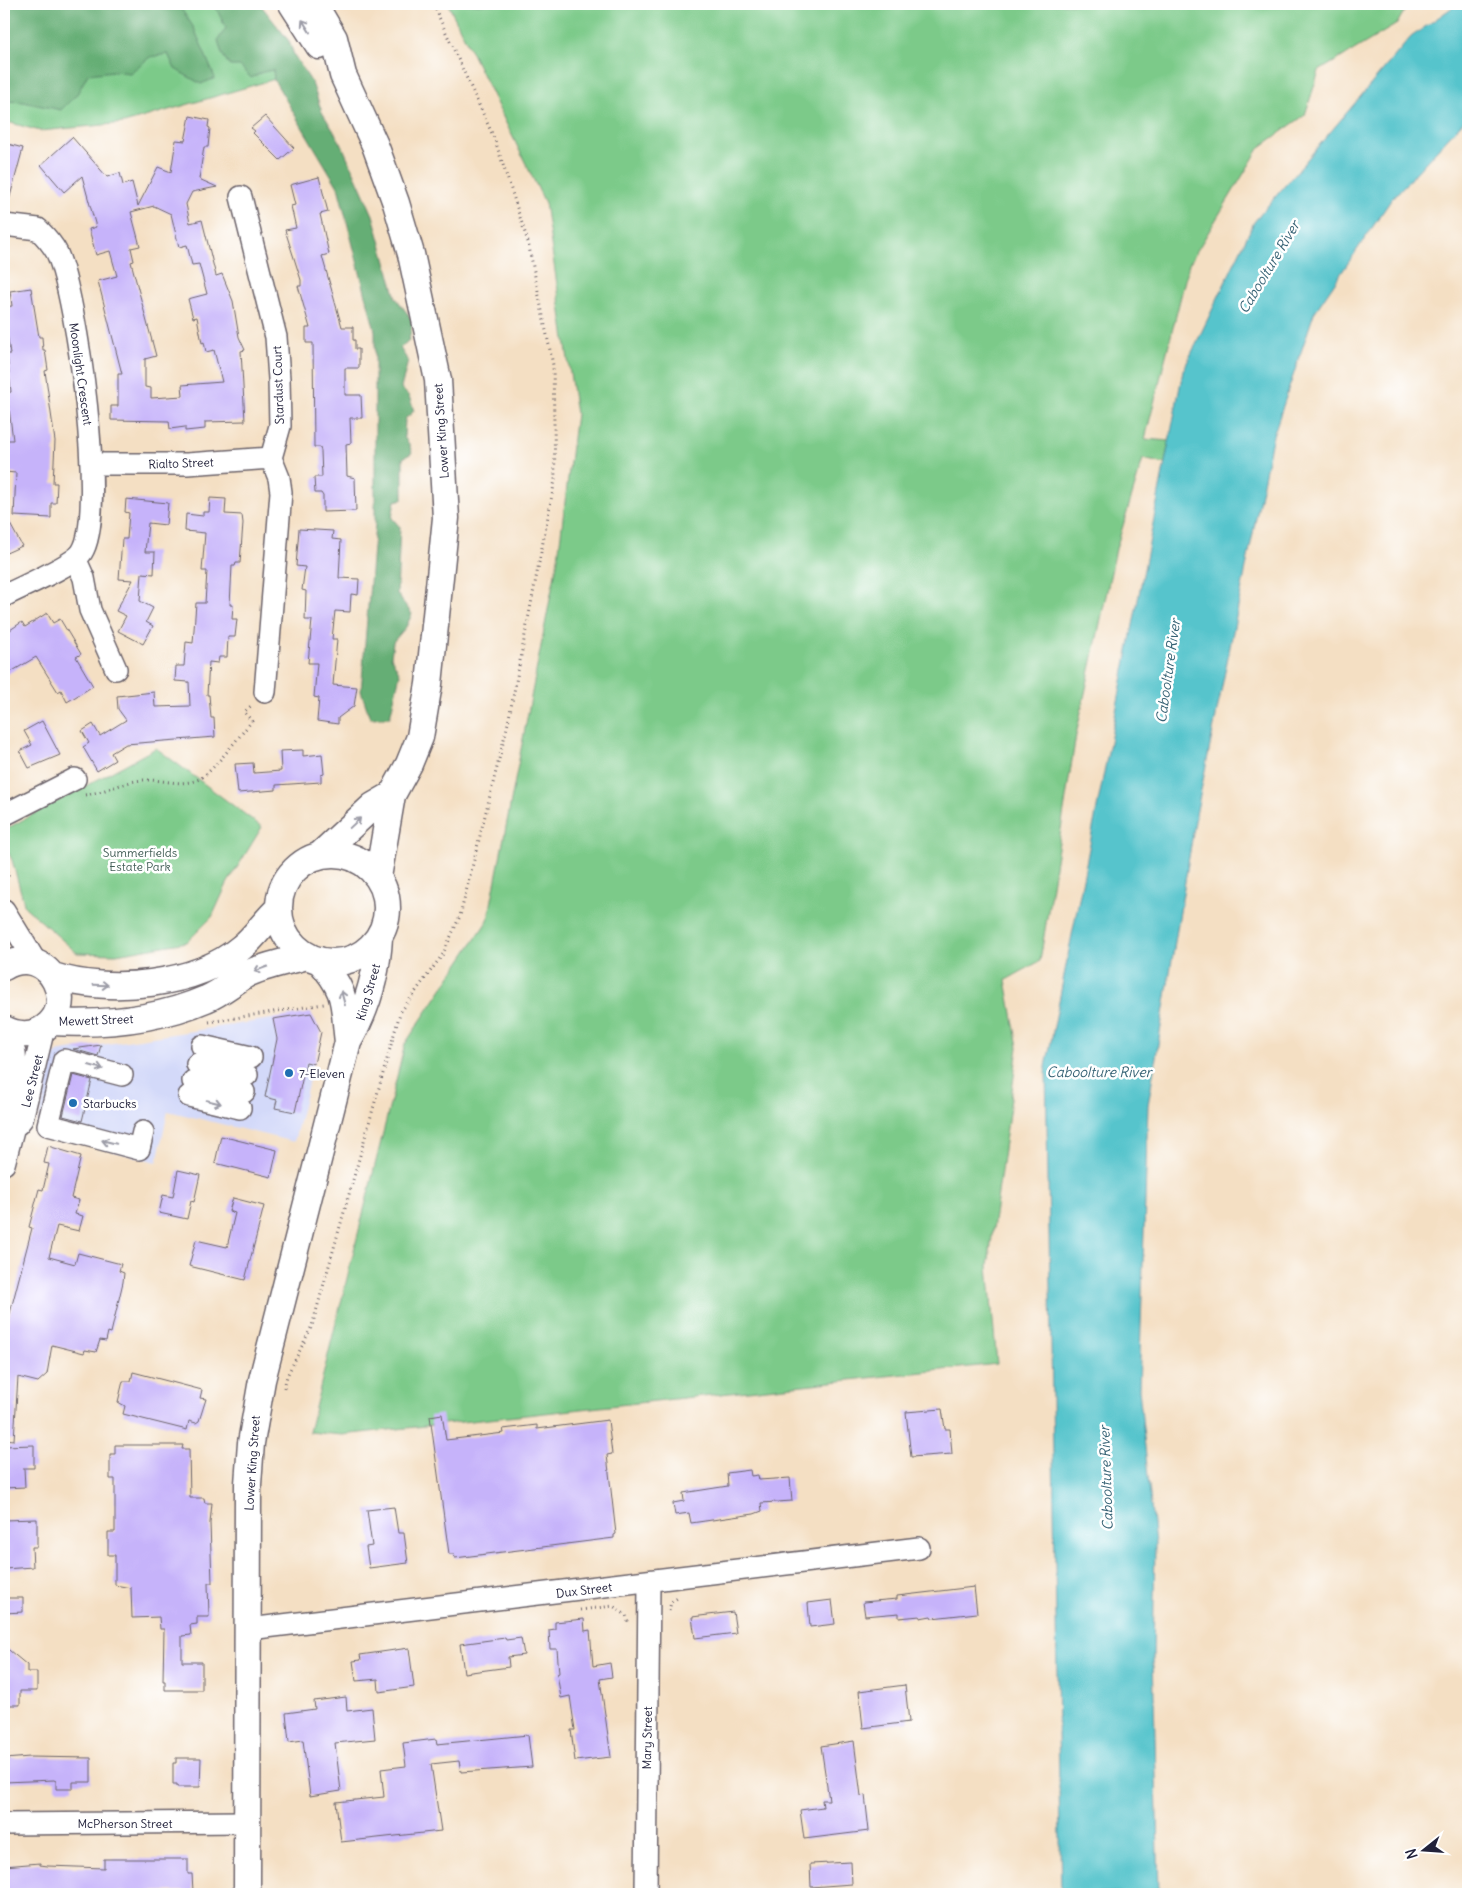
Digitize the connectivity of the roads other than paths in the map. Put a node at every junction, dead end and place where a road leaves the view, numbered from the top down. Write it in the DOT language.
graph roads {
  1 [pos="292,4"];
  2 [pos="314,4"];
  3 [pos="343,75"];
  4 [pos="241,197"];
  5 [pos="4,225"];
  6 [pos="271,458"];
  7 [pos="92,464"];
  8 [pos="76,560"];
  9 [pos="4,596"];
  10 [pos="116,669"];
  11 [pos="266,692"];
  12 [pos="77,788"];
  13 [pos="392,795"];
  14 [pos="4,815"];
  15 [pos="321,854"];
  16 [pos="378,877"];
  17 [pos="279,908"];
  18 [pos="4,910"];
  19 [pos="379,938"];
  20 [pos="313,958"];
  21 [pos="4,967"];
  22 [pos="45,970"];
  23 [pos="48,1025"];
  24 [pos="5,1029"];
  25 [pos="348,1042"];
  26 [pos="122,1075"];
  27 [pos="246,1083"];
  28 [pos="12,1130"];
  29 [pos="143,1132"];
  30 [pos="4,1164"];
  31 [pos="919,1548"];
  32 [pos="649,1583"];
  33 [pos="249,1630"];
  34 [pos="247,1822"];
  35 [pos="4,1824"];
  36 [pos="247,1894"];
  37 [pos="646,1894"];
  3 -- 1 [label="main road, Lower King Street, one-way"];
  2 -- 3 [label="main road, Lower King Street"];
  3 -- 13 [label="main road, Lower King Street"];
  4 -- 6 [label="street, Stardust Court"];
  5 -- 7 [label="street, Moonlight Crescent"];
  6 -- 7 [label="street, Rialto Street"];
  6 -- 11 [label="street"];
  7 -- 8 [label="street, Moonlight Crescent"];
  8 -- 9 [label="street"];
  8 -- 10 [label="street"];
  12 -- 14 [label="street"];
  15 -- 13 [label="main road, Lower King Street, one-way"];
  13 -- 16 [label="main road, Lower King Street"];
  15 -- 16 [label="main road"];
  15 -- 17 [label="main road"];
  16 -- 19 [label="main road"];
  17 -- 20 [label="main road"];
  22 -- 17 [label="main road, one-way"];
  18 -- 22 [label="street"];
  19 -- 20 [label="main road"];
  19 -- 25 [label="main road, King Street"];
  20 -- 23 [label="main road, Mewett Street, one-way"];
  25 -- 20 [label="main road, King Street, one-way"];
  21 -- 22 [label="main road"];
  22 -- 23 [label="main road"];
  23 -- 24 [label="main road, Mewett Street"];
  23 -- 28 [label="street, Lee Street"];
  24 -- 28 [label="street, Lee Street"];
  25 -- 33 [label="main road, Lower King Street"];
  29 -- 26 [label="street, one-way"];
  27 -- 27 [label="street, one-way"];
  28 -- 30 [label="street, Lee Street"];
  31 -- 32 [label="street, Dux Street"];
  32 -- 33 [label="street, Dux Street"];
  32 -- 37 [label="street, Mary Street"];
  33 -- 34 [label="main road, Lower King Street"];
  34 -- 35 [label="street, McPherson Street"];
  34 -- 36 [label="main road, Lower King Street"];
}
